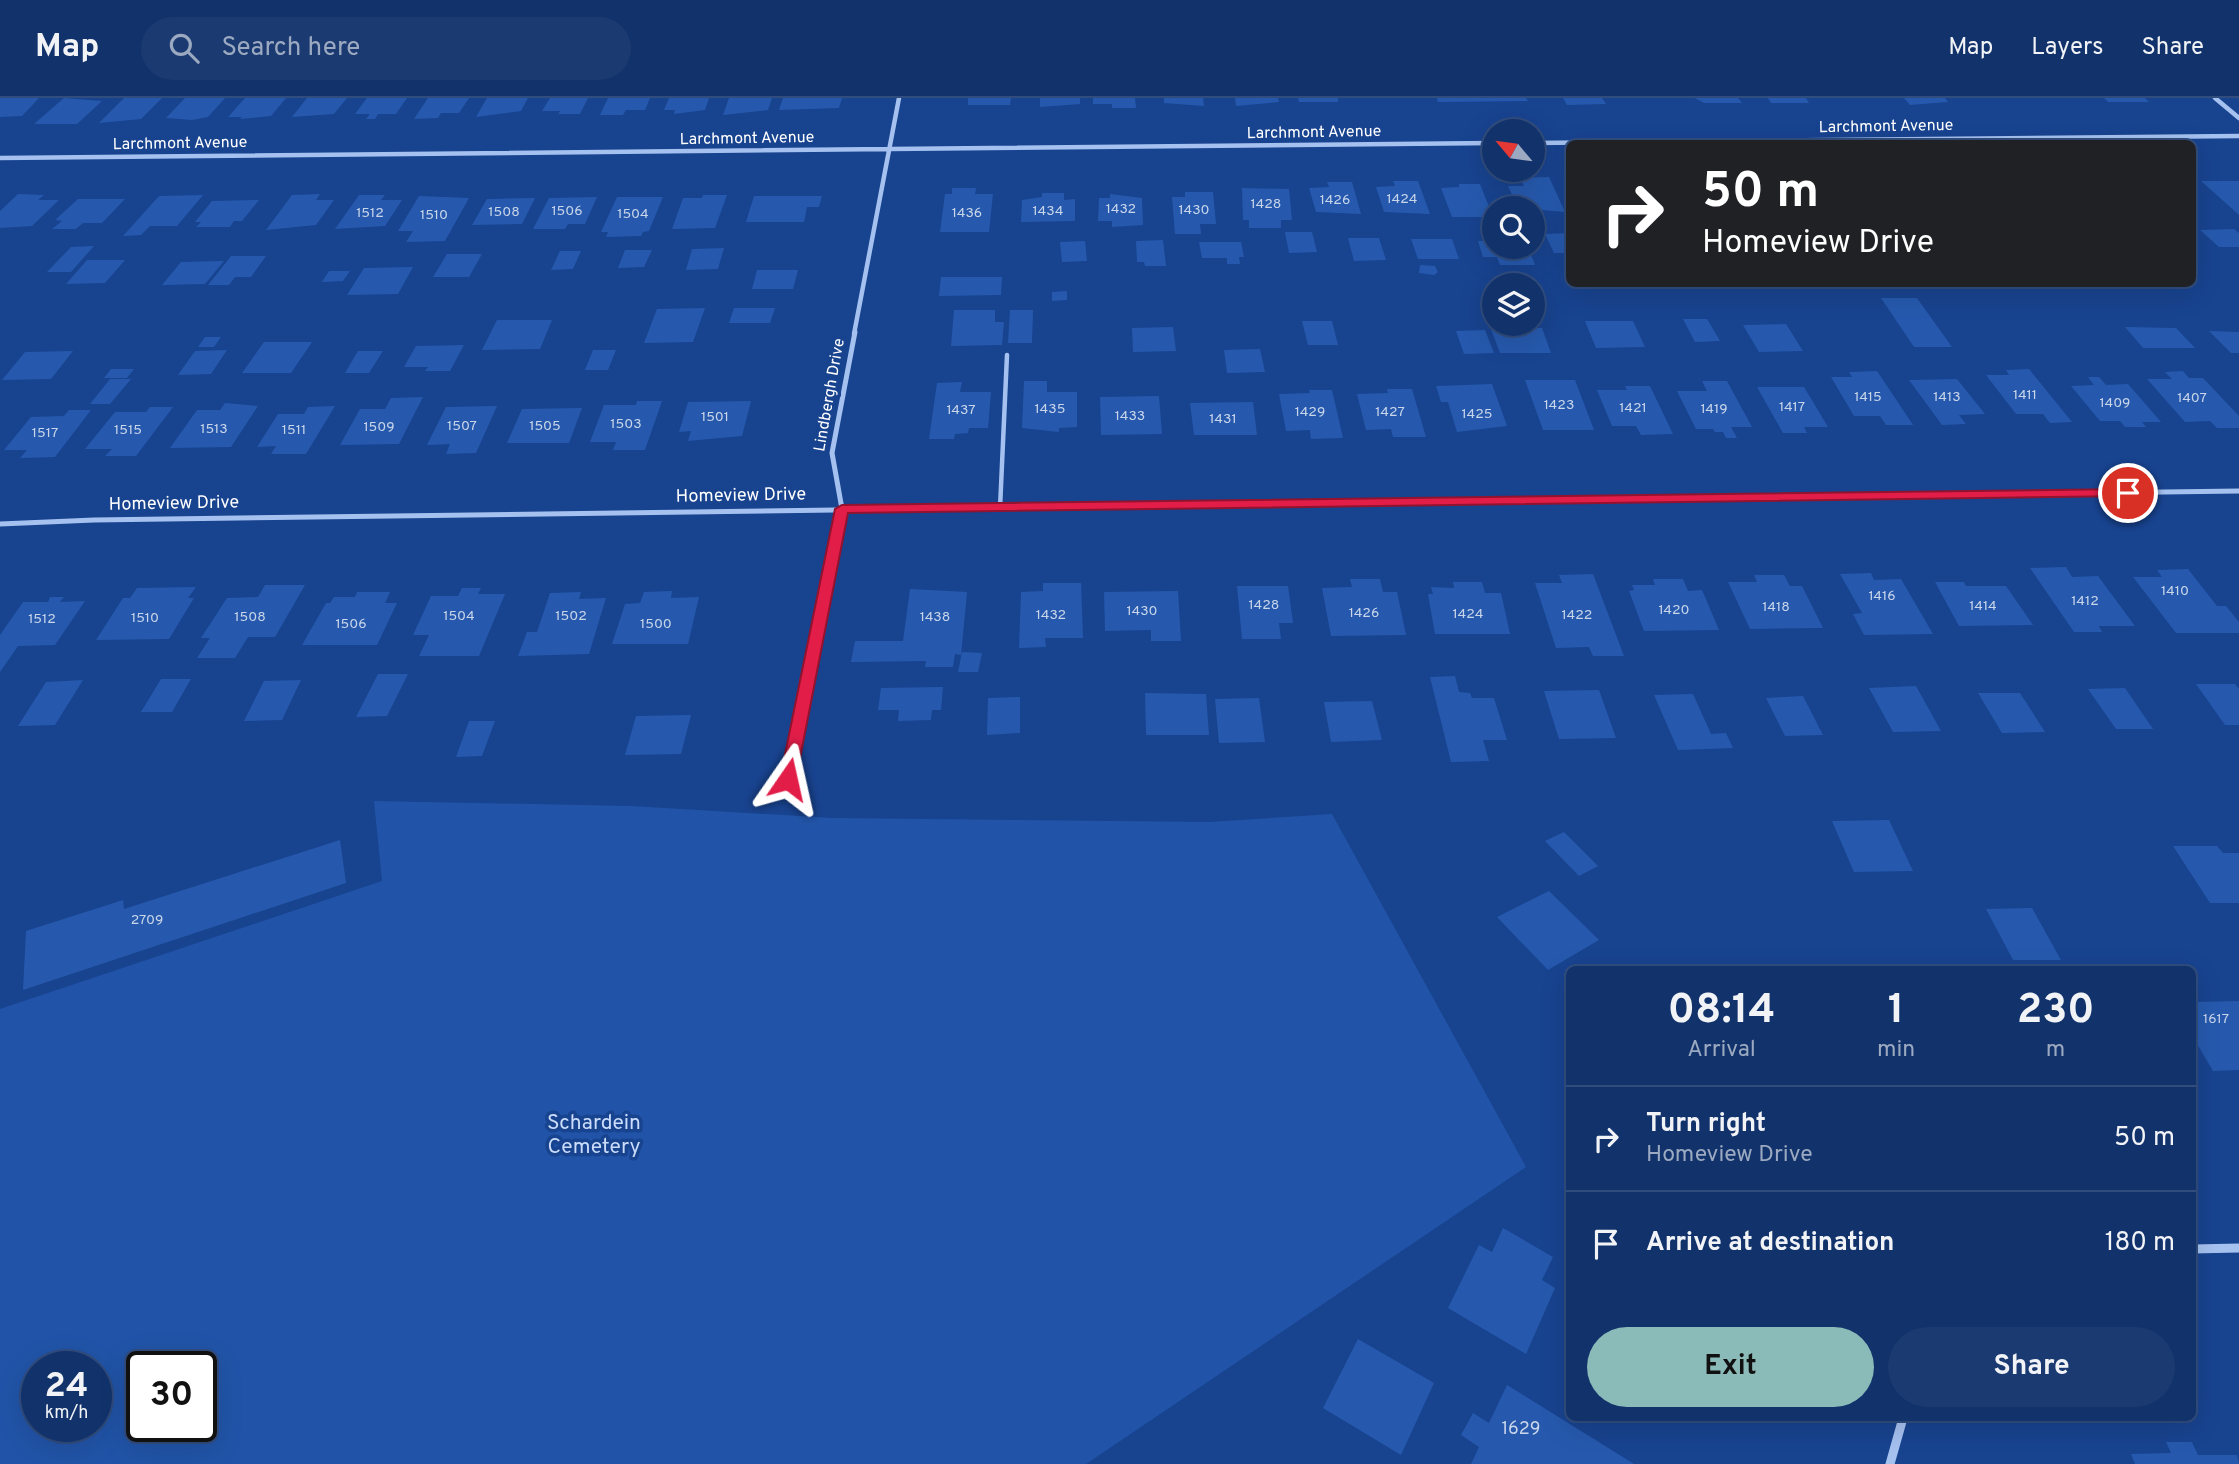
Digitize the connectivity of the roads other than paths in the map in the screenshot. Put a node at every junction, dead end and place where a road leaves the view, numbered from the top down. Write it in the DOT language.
graph roads {
  1 [pos="899,98"];
  2 [pos="2215,98"];
  3 [pos="2239,118"];
  4 [pos="2239,136"];
  5 [pos="1836,140"];
  6 [pos="1482,143"];
  7 [pos="1545,143"];
  8 [pos="1566,143"];
  9 [pos="889,149"];
  10 [pos="0,158"];
  11 [pos="1007,355"];
  12 [pos="2239,491"];
  13 [pos="1000,508"];
  14 [pos="842,509"];
  15 [pos="0,524"];
  16 [pos="788,779"];
  17 [pos="2239,1248"];
  18 [pos="2196,1250"];
  19 [pos="1902,1421"];
  20 [pos="1890,1464"];
  1 -- 9 [label="street, Lindbergh Drive"];
  2 -- 3 [label="street"];
  4 -- 5 [label="street, Larchmont Avenue"];
  6 -- 9 [label="street, Larchmont Avenue"];
  7 -- 8 [label="street, Larchmont Avenue"];
  9 -- 10 [label="street, Larchmont Avenue"];
  9 -- 14 [label="street, Lindbergh Drive"];
  11 -- 13 [label="lane"];
  12 -- 13 [label="street, Homeview Drive"];
  13 -- 14 [label="street, Homeview Drive"];
  14 -- 15 [label="street, Homeview Drive"];
  14 -- 16 [label="street, Lindbergh Drive"];
  17 -- 18 [label="street"];
  19 -- 20 [label="street"];
}
